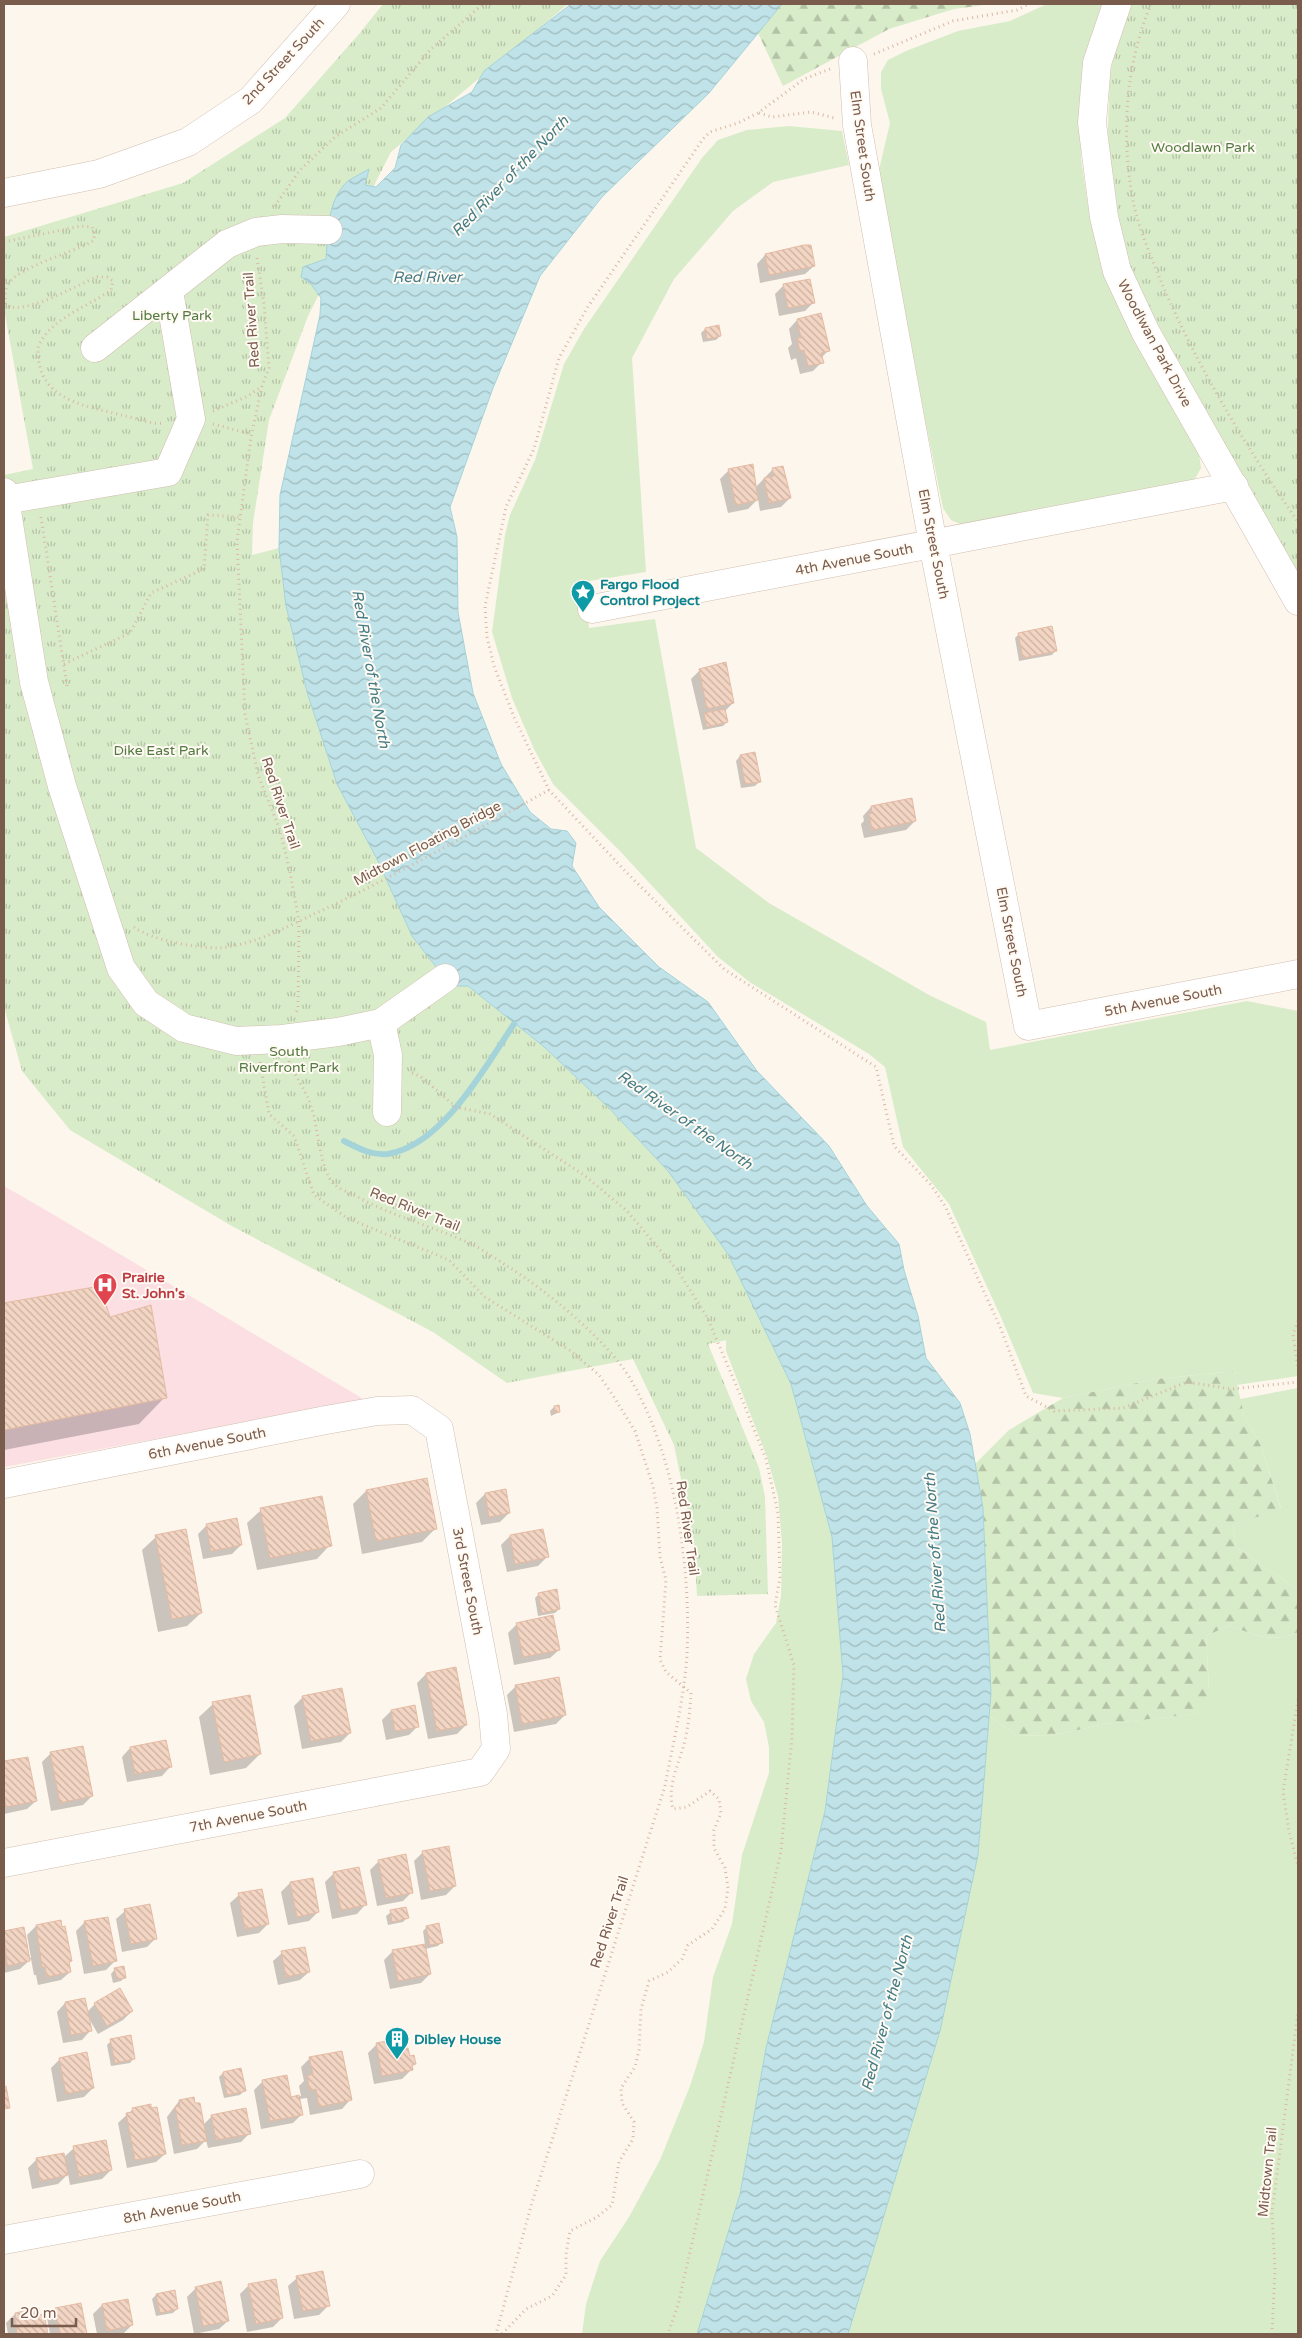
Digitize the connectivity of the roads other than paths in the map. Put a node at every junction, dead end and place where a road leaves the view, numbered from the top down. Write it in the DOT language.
graph roads {
  1 [pos="336,4"];
  2 [pos="1117,4"];
  3 [pos="853,61"];
  4 [pos="4,193"];
  5 [pos="328,230"];
  6 [pos="169,291"];
  7 [pos="95,348"];
  8 [pos="1234,486"];
  9 [pos="4,496"];
  10 [pos="933,544"];
  11 [pos="1298,601"];
  12 [pos="592,609"];
  13 [pos="1298,974"];
  14 [pos="445,978"];
  15 [pos="381,1023"];
  16 [pos="1028,1026"];
  17 [pos="387,1112"];
  18 [pos="412,1410"];
  19 [pos="4,1484"];
  20 [pos="487,1763"];
  21 [pos="4,1863"];
  22 [pos="360,2174"];
  23 [pos="4,2240"];
  1 -- 4 [label="street, 2nd Street South"];
  2 -- 8 [label="street, Woodlwan Park Drive"];
  3 -- 10 [label="street, Elm Street South"];
  5 -- 6 [label="street"];
  6 -- 7 [label="street"];
  6 -- 9 [label="street"];
  8 -- 10 [label="street, 4th Avenue South"];
  8 -- 11 [label="street, Woodlwan Park Drive"];
  9 -- 15 [label="street"];
  10 -- 12 [label="street, 4th Avenue South"];
  10 -- 16 [label="street, Elm Street South"];
  13 -- 16 [label="street, 5th Avenue South"];
  14 -- 15 [label="street"];
  15 -- 17 [label="street"];
  18 -- 19 [label="street, 6th Avenue South"];
  18 -- 20 [label="street, 3rd Street South"];
  20 -- 21 [label="street, 7th Avenue South"];
  22 -- 23 [label="street, 8th Avenue South"];
}
